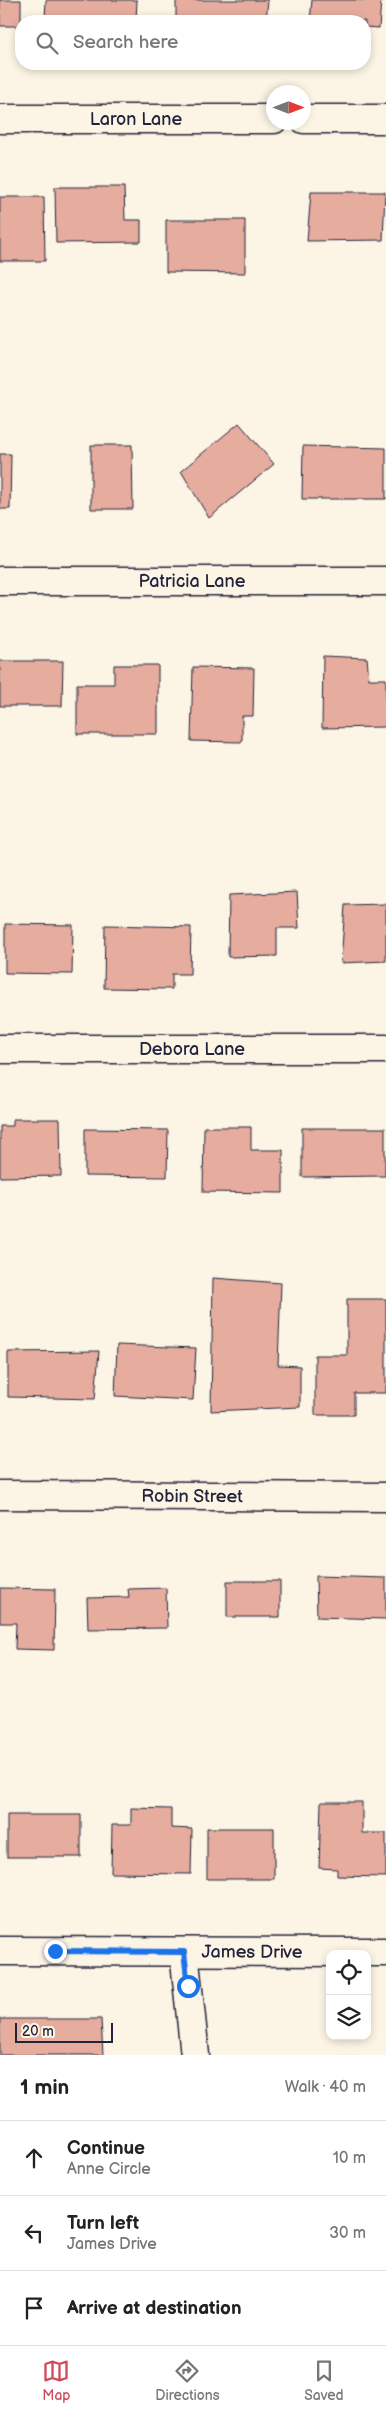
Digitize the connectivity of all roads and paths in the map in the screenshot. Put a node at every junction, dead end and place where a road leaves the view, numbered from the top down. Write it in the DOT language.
graph roads {
  1 [pos="0,119"];
  2 [pos="266,119"];
  3 [pos="311,119"];
  4 [pos="386,119"];
  5 [pos="0,581"];
  6 [pos="386,581"];
  7 [pos="0,1049"];
  8 [pos="386,1049"];
  9 [pos="0,1495"];
  10 [pos="386,1496"];
  11 [pos="0,1951"];
  12 [pos="184,1952"];
  13 [pos="386,1952"];
  14 [pos="195,2055"];
  1 -- 2 [label="street, Laron Lane"];
  3 -- 4 [label="street"];
  5 -- 6 [label="street, Patricia Lane"];
  7 -- 8 [label="street, Debora Lane"];
  9 -- 10 [label="street, Robin Street"];
  11 -- 12 [label="street, James Drive"];
  12 -- 13 [label="street, James Drive"];
  12 -- 14 [label="street"];
}
